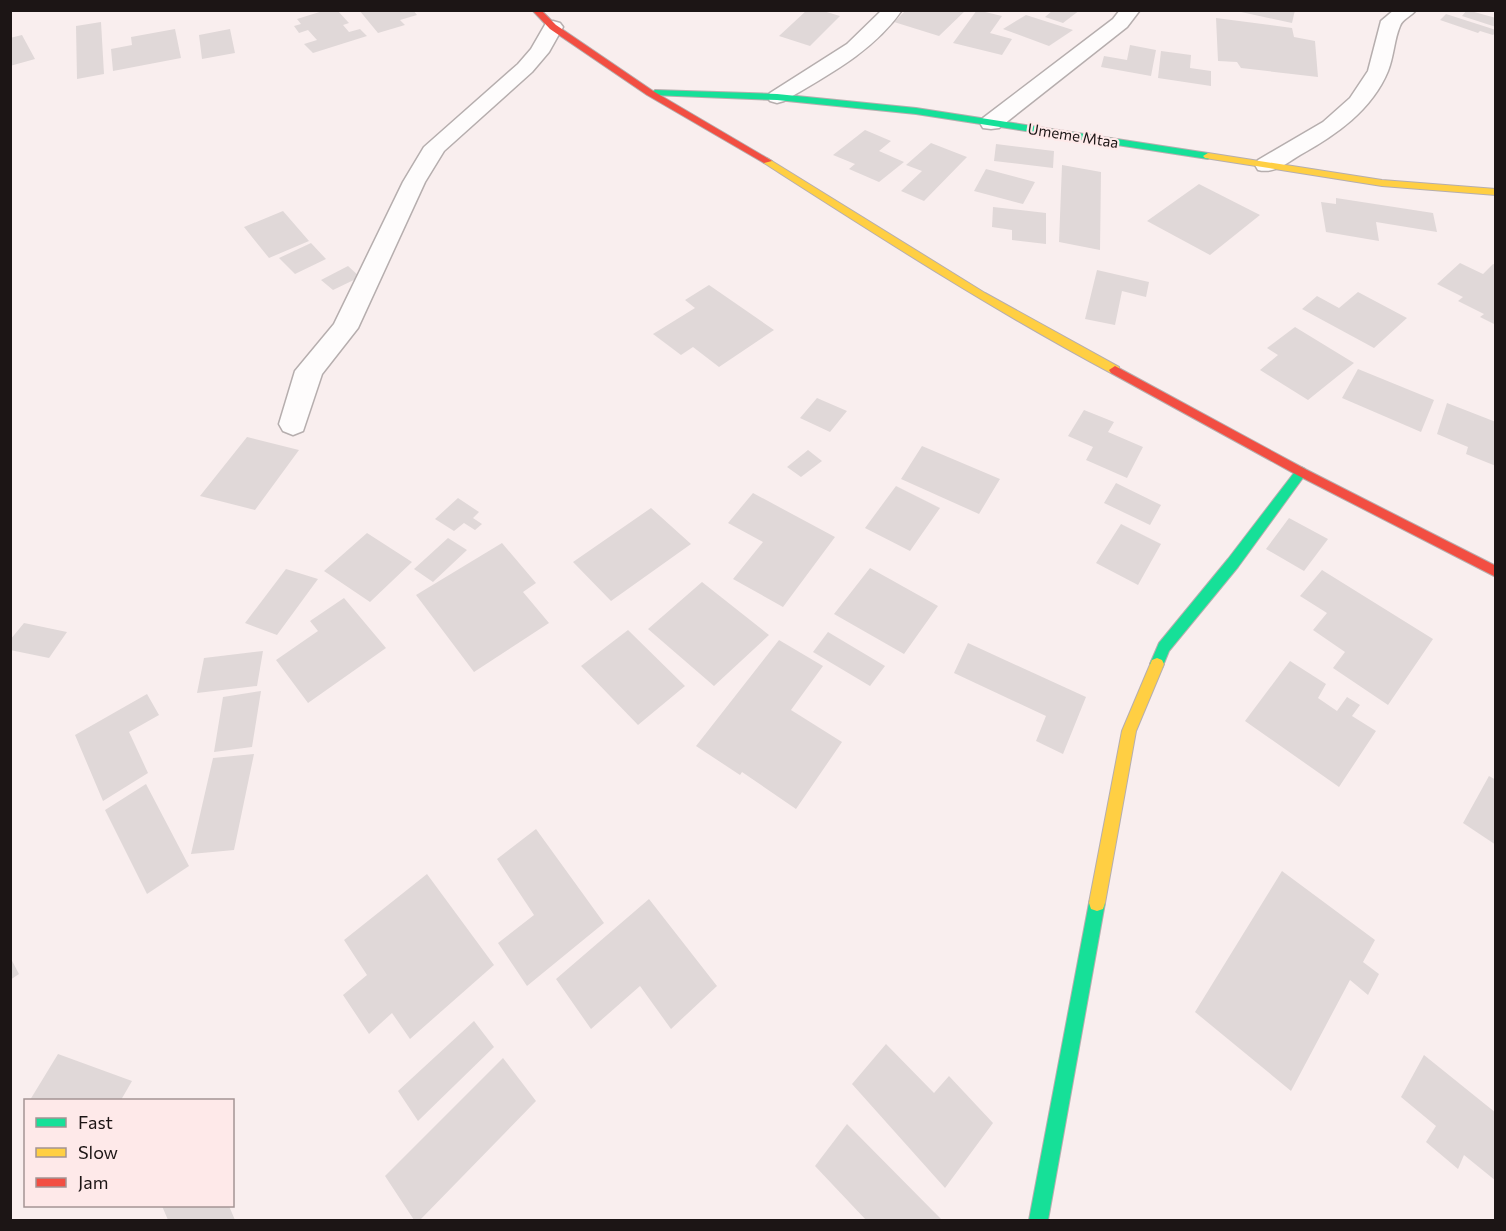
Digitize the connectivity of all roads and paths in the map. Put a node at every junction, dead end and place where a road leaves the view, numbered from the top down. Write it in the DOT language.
graph roads {
  1 [pos="536,10"];
  2 [pos="894,10"];
  3 [pos="1131,10"];
  4 [pos="1407,10"];
  5 [pos="553,27"];
  6 [pos="650,93"];
  7 [pos="777,97"];
  8 [pos="990,123"];
  9 [pos="1266,165"];
  10 [pos="1496,192"];
  11 [pos="292,424"];
  12 [pos="1301,472"];
  13 [pos="1496,572"];
  14 [pos="1038,1221"];
  1 -- 5 [label="street"];
  2 -- 7 [label="street"];
  3 -- 8 [label="street"];
  4 -- 9 [label="street"];
  5 -- 6 [label="street"];
  5 -- 11 [label="street"];
  6 -- 7 [label="street, Umeme Mtaa"];
  6 -- 12 [label="street"];
  7 -- 8 [label="street, Umeme Mtaa"];
  8 -- 9 [label="street, Umeme Mtaa"];
  9 -- 10 [label="street, Umeme Mtaa"];
  12 -- 13 [label="street"];
  12 -- 14 [label="street"];
}
